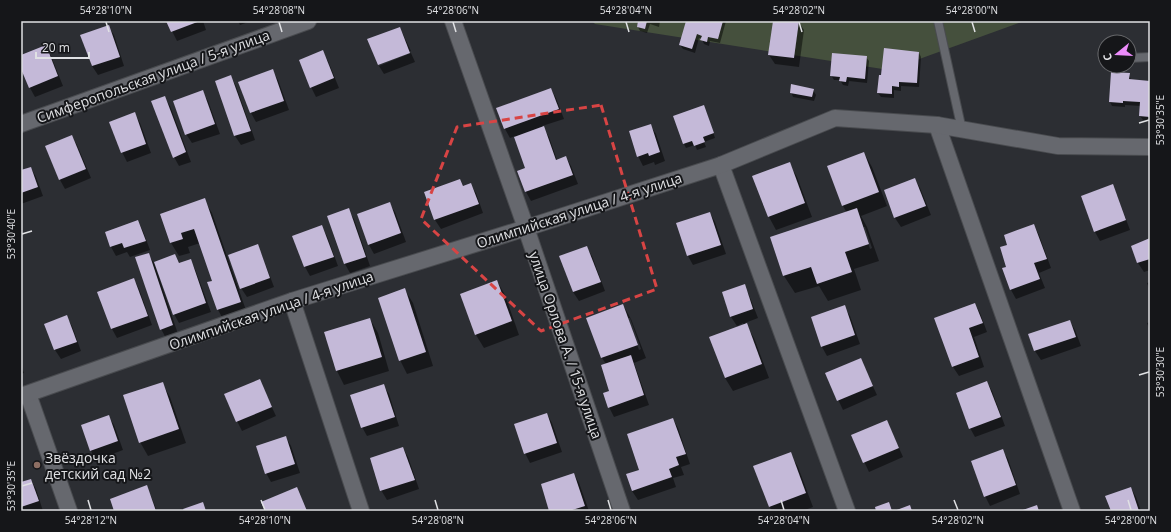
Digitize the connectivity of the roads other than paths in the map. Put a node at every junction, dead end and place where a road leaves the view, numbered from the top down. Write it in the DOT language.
graph roads {
  1 [pos="308,21"];
  2 [pos="453,21"];
  3 [pos="938,21"];
  4 [pos="1150,57"];
  5 [pos="1137,58"];
  6 [pos="21,124"];
  7 [pos="937,125"];
  8 [pos="962,130"];
  9 [pos="1150,146"];
  10 [pos="721,165"];
  11 [pos="526,228"];
  12 [pos="292,301"];
  13 [pos="25,395"];
  14 [pos="69,511"];
  15 [pos="360,511"];
  16 [pos="622,511"];
  17 [pos="847,511"];
  18 [pos="1072,511"];
  1 -- 6 [label="street, Симферопольская улица / 5-я улица"];
  2 -- 11 [label="street, улица Орлова А. / 15-я улица"];
  3 -- 8 [label="lane"];
  4 -- 5 [label="lane"];
  7 -- 8 [label="street, Олимпийская улица / 4-я улица"];
  7 -- 10 [label="street, Олимпийская улица / 4-я улица"];
  7 -- 18 [label="street"];
  8 -- 9 [label="street, Олимпийская улица / 4-я улица"];
  10 -- 11 [label="street, Олимпийская улица / 4-я улица"];
  10 -- 17 [label="street"];
  11 -- 12 [label="street, Олимпийская улица / 4-я улица"];
  11 -- 16 [label="street, улица Орлова А. / 15-я улица"];
  12 -- 13 [label="street, Олимпийская улица / 4-я улица"];
  12 -- 15 [label="street"];
  13 -- 14 [label="street"];
}
